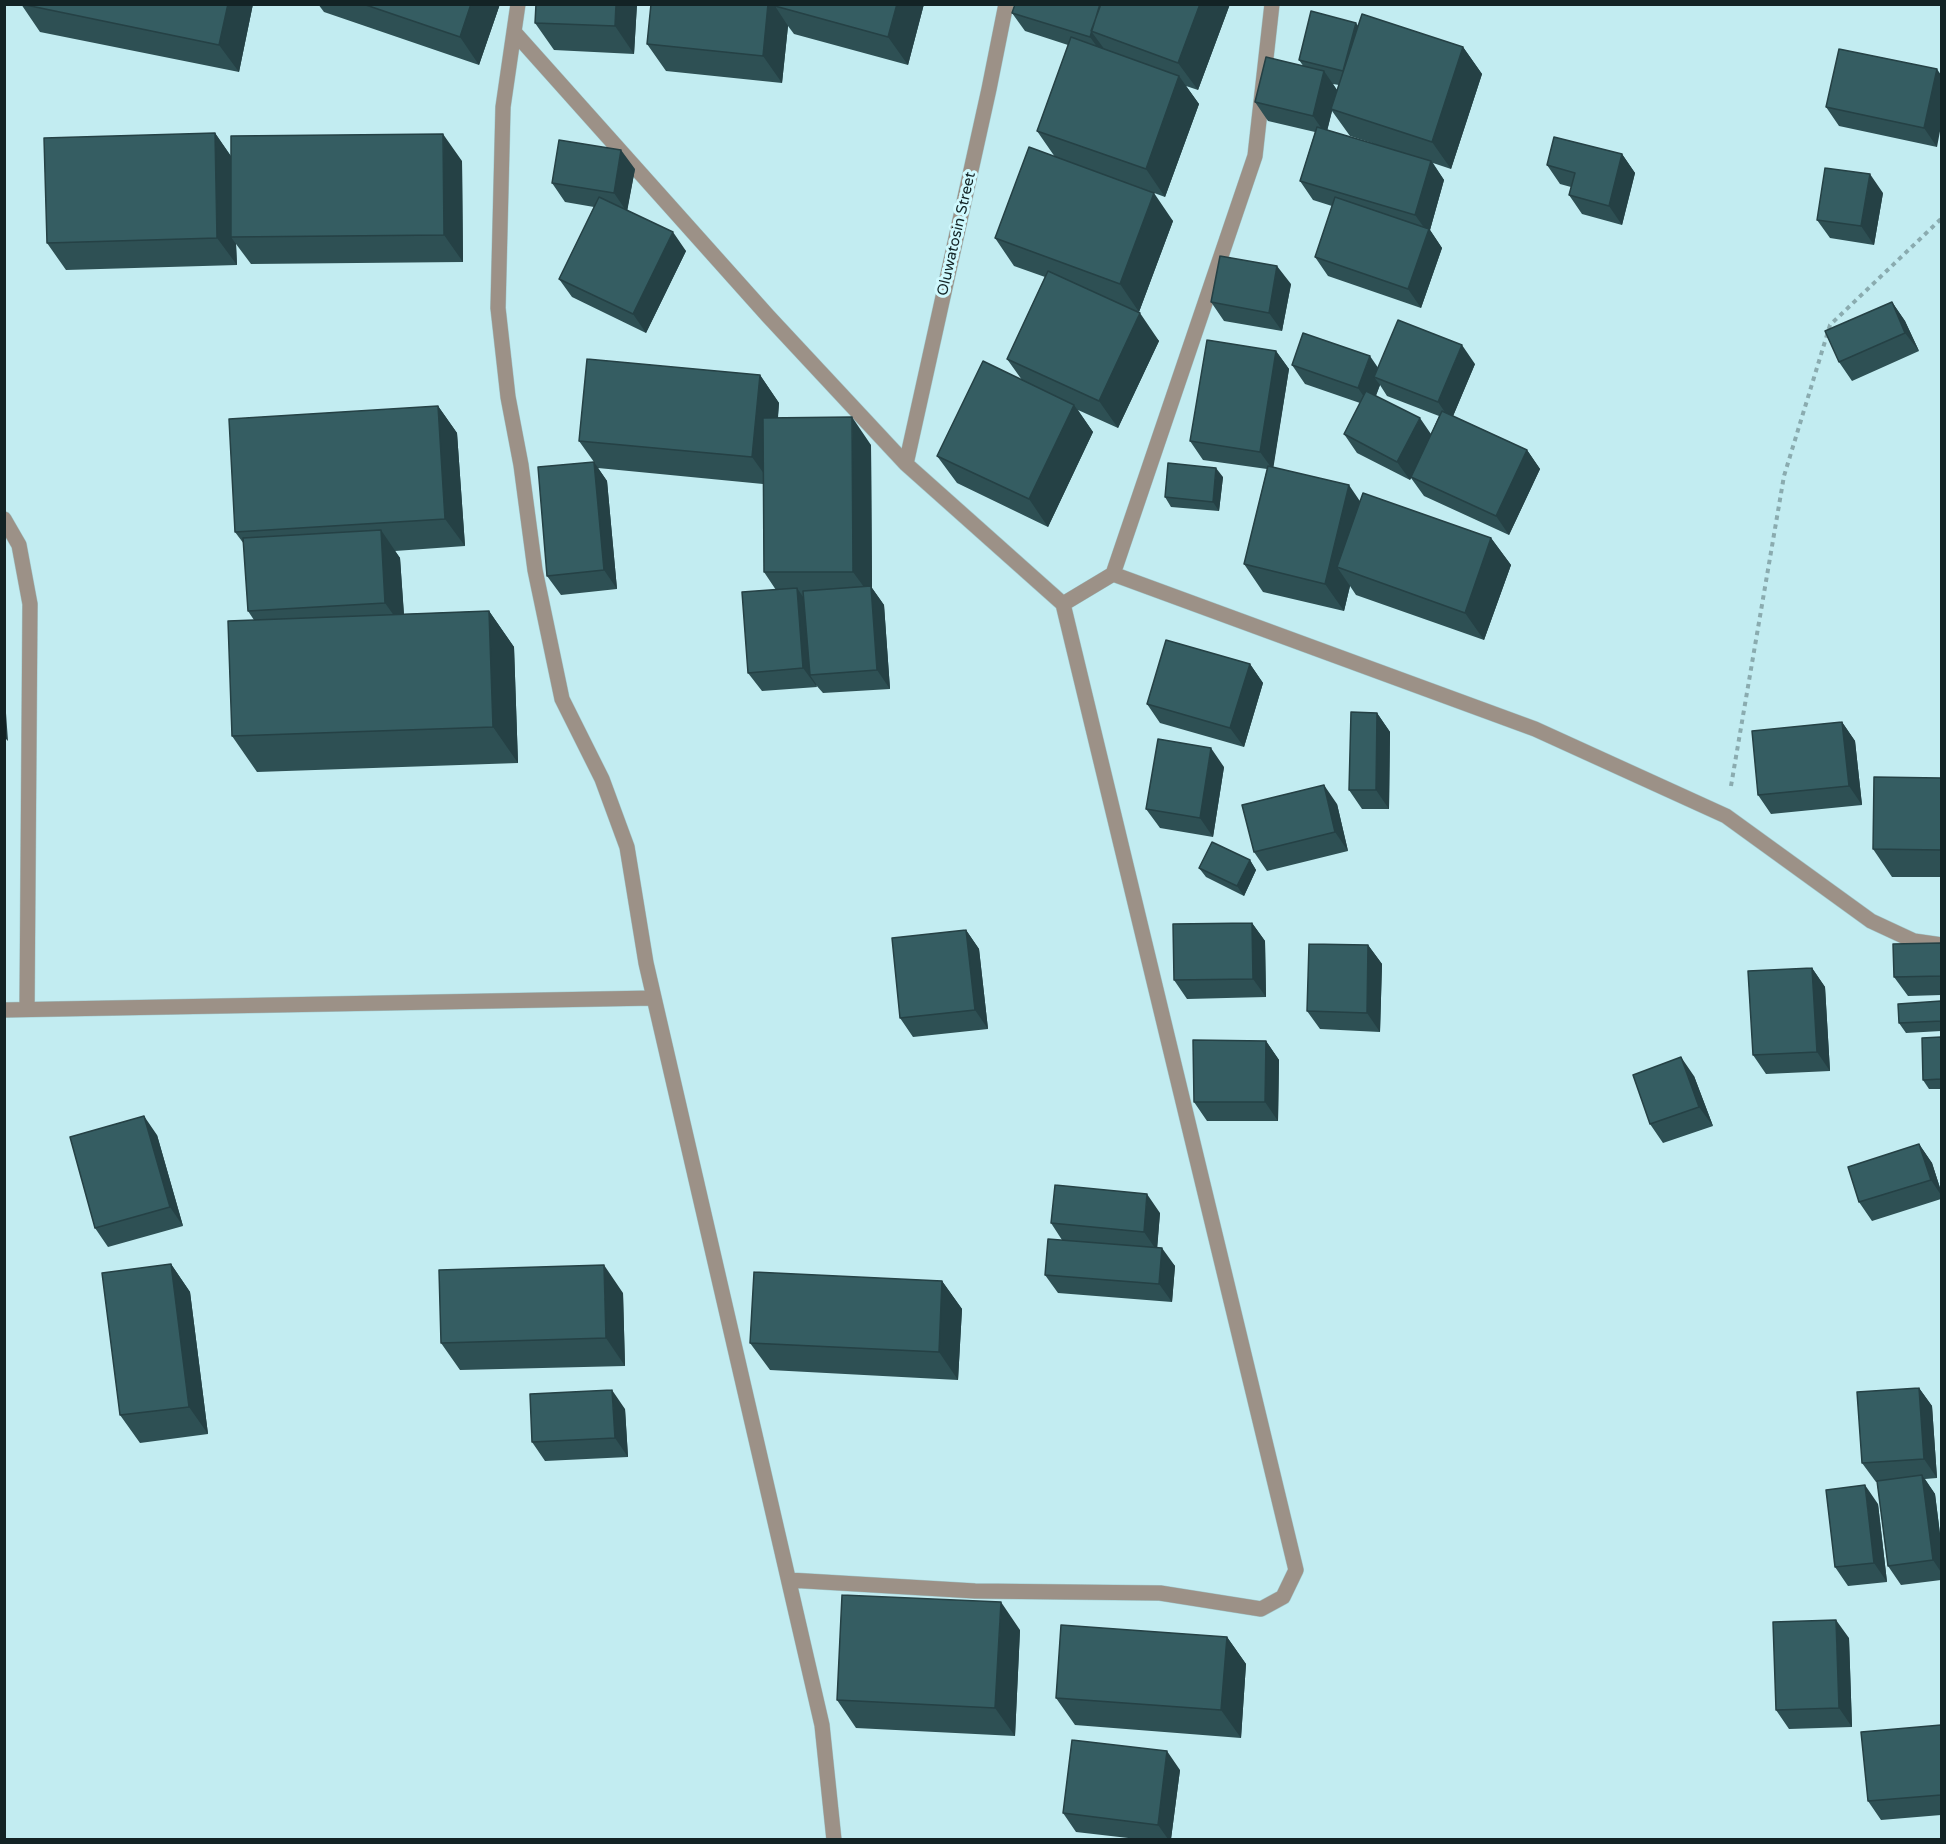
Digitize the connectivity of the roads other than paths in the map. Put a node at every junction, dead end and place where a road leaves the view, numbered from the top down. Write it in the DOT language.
graph roads {
  1 [pos="518,4"];
  2 [pos="1006,4"];
  3 [pos="1272,4"];
  4 [pos="515,33"];
  5 [pos="906,464"];
  6 [pos="4,519"];
  7 [pos="1113,574"];
  8 [pos="1063,604"];
  9 [pos="1941,945"];
  10 [pos="654,998"];
  11 [pos="27,1009"];
  12 [pos="4,1010"];
  13 [pos="789,1580"];
  14 [pos="834,1839"];
  1 -- 4 [label="street"];
  2 -- 5 [label="street, Oluwatosin Street"];
  3 -- 7 [label="street"];
  4 -- 5 [label="street"];
  4 -- 10 [label="street"];
  5 -- 8 [label="street"];
  6 -- 11 [label="street"];
  7 -- 8 [label="street"];
  7 -- 9 [label="street"];
  8 -- 13 [label="street"];
  10 -- 11 [label="street"];
  10 -- 13 [label="street"];
  11 -- 12 [label="street"];
  13 -- 14 [label="street"];
}
